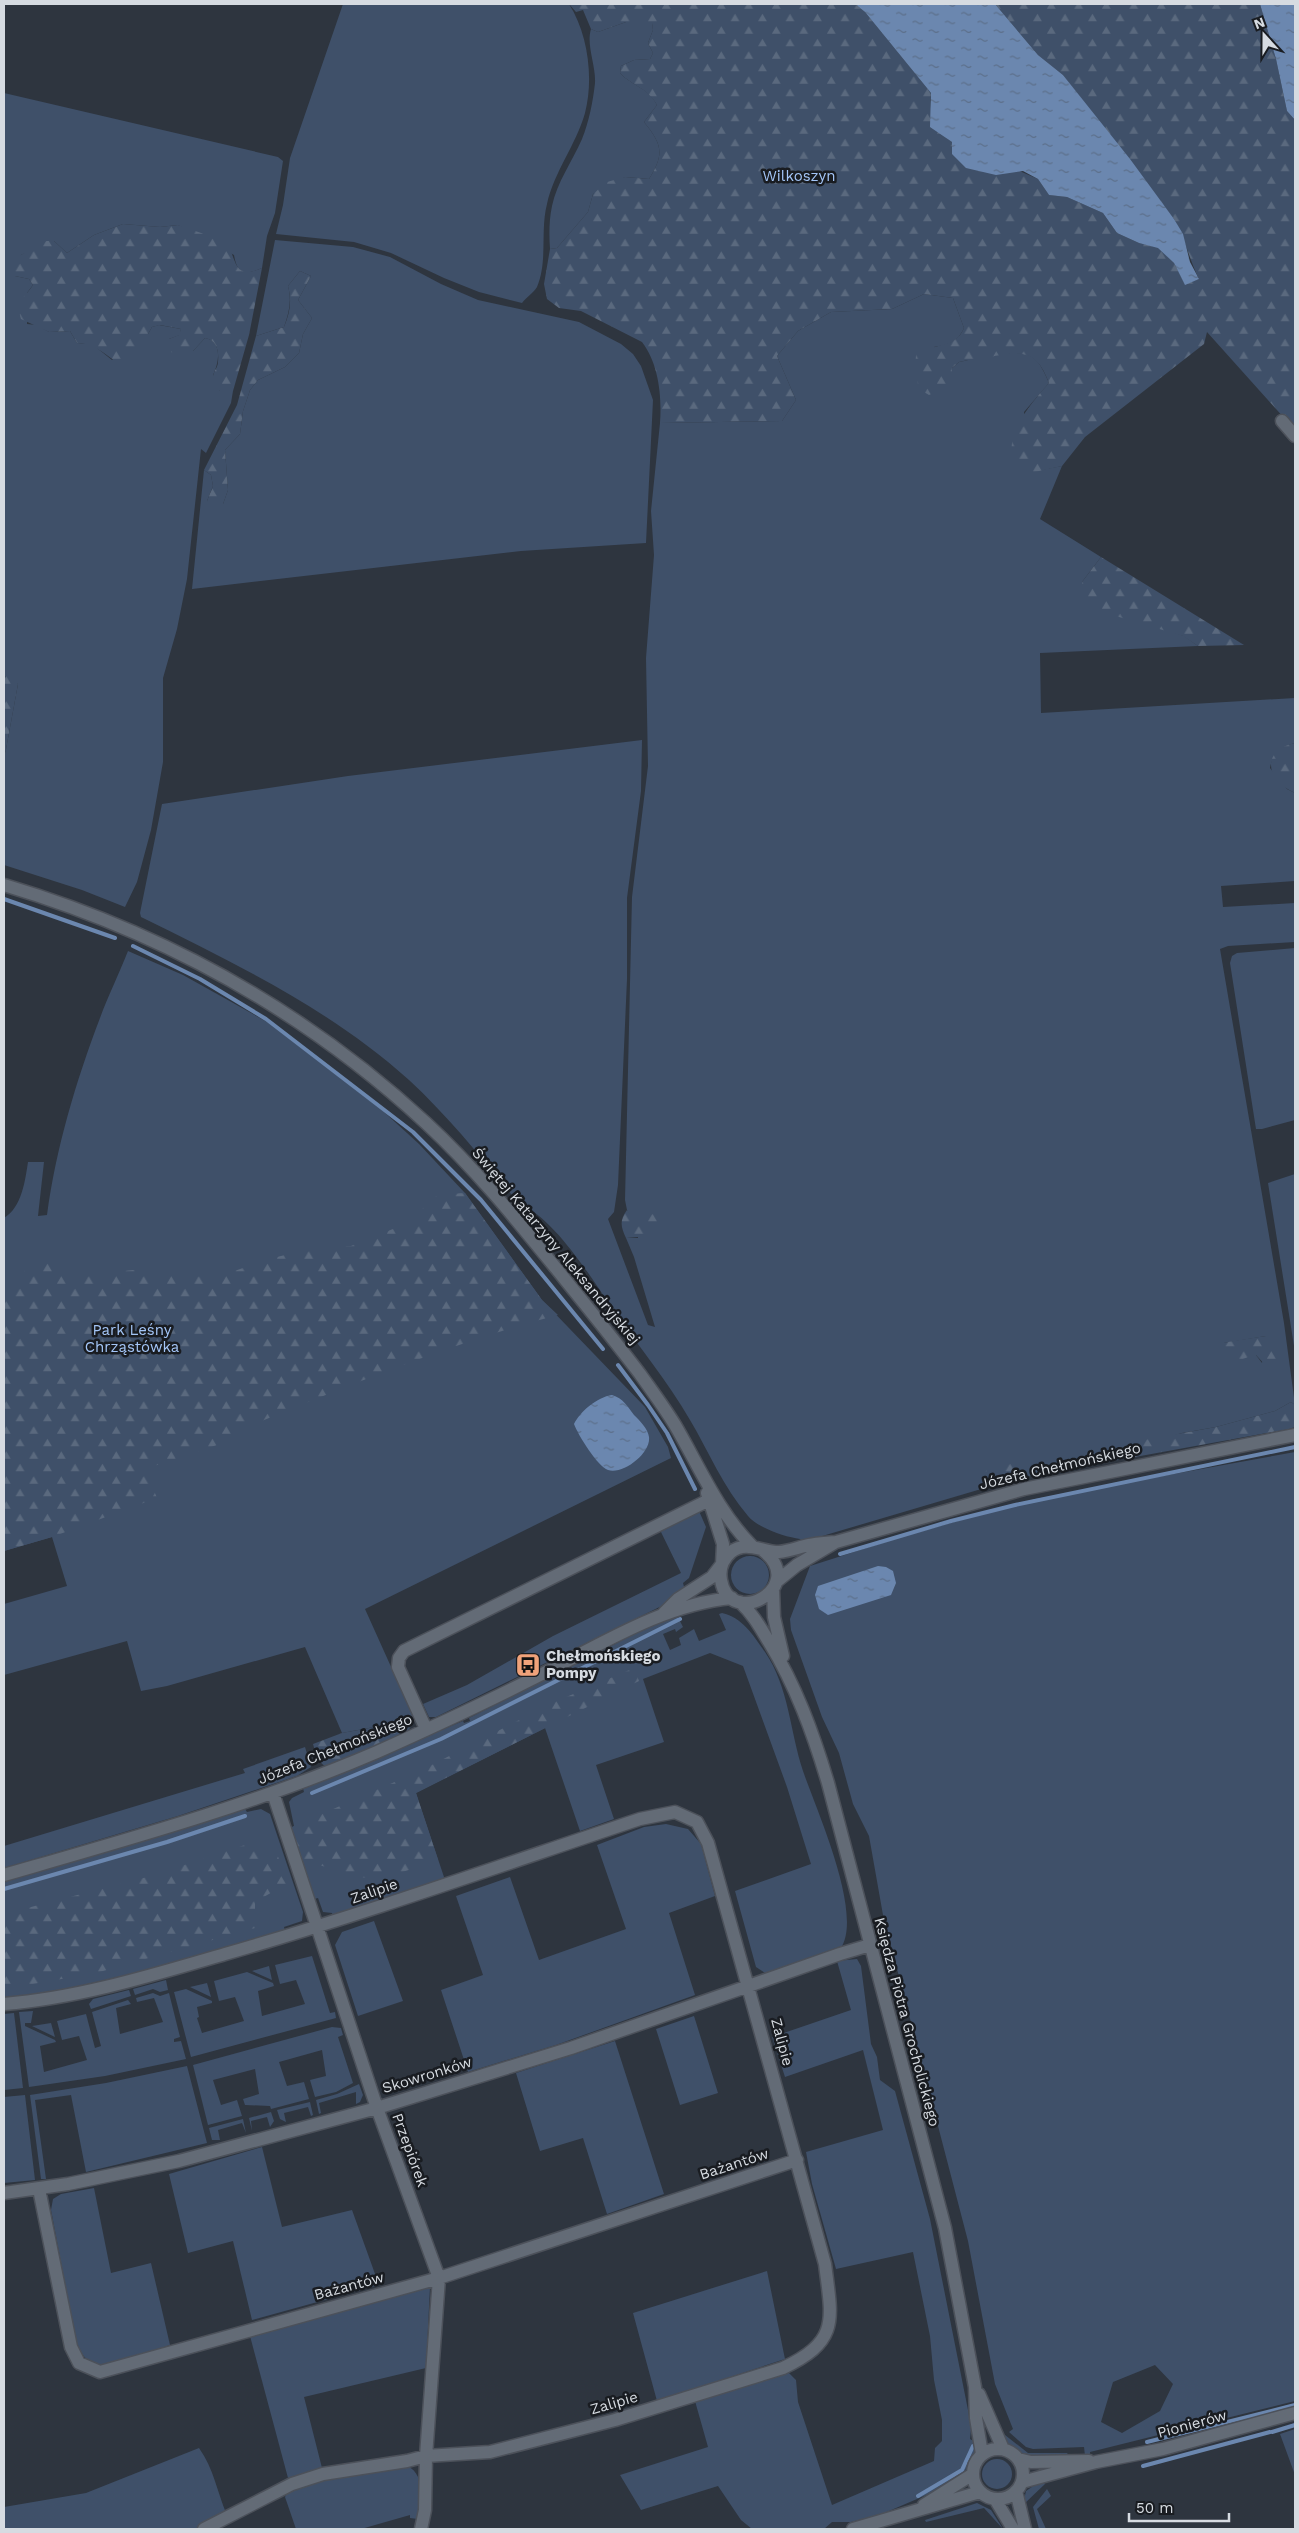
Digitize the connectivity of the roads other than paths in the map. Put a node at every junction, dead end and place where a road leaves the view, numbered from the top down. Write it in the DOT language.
graph roads {
  1 [pos="1282,421"];
  2 [pos="1295,436"];
  3 [pos="4,885"];
  4 [pos="1295,1435"];
  5 [pos="705,1481"];
  6 [pos="708,1500"];
  7 [pos="836,1542"];
  8 [pos="757,1548"];
  9 [pos="722,1564"];
  10 [pos="775,1586"];
  11 [pos="736,1600"];
  12 [pos="664,1613"];
  13 [pos="787,1670"];
  14 [pos="426,1729"];
  15 [pos="273,1793"];
  16 [pos="4,1875"];
  17 [pos="319,1927"];
  18 [pos="870,1945"];
  19 [pos="749,1985"];
  20 [pos="4,2004"];
  21 [pos="377,2108"];
  22 [pos="797,2160"];
  23 [pos="39,2189"];
  24 [pos="4,2193"];
  25 [pos="439,2278"];
  26 [pos="976,2387"];
  27 [pos="1295,2414"];
  28 [pos="1003,2449"];
  29 [pos="982,2454"];
  30 [pos="426,2456"];
  31 [pos="1018,2459"];
  32 [pos="1096,2462"];
  33 [pos="973,2474"];
  34 [pos="1019,2487"];
  35 [pos="980,2492"];
  36 [pos="995,2499"];
  37 [pos="919,2509"];
  38 [pos="204,2529"];
  39 [pos="421,2529"];
  40 [pos="853,2529"];
  41 [pos="1012,2529"];
  42 [pos="1025,2529"];
  1 -- 2 [label="street"];
  3 -- 5 [label="street, Świętej Katarzyny Aleksandryjskiej"];
  4 -- 7 [label="street, Józefa Chełmońskiego"];
  5 -- 6 [label="street, Świętej Katarzyny Aleksandryjskiej"];
  5 -- 8 [label="street, Świętej Katarzyny Aleksandryjskiej"];
  6 -- 9 [label="street, Świętej Katarzyny Aleksandryjskiej"];
  6 -- 14 [label="street"];
  7 -- 8 [label="street, Józefa Chełmońskiego"];
  7 -- 10 [label="street, Józefa Chełmońskiego"];
  8 -- 9 [label="street"];
  8 -- 10 [label="street"];
  9 -- 11 [label="street"];
  9 -- 12 [label="street, Józefa Chełmońskiego"];
  10 -- 11 [label="street"];
  10 -- 13 [label="street, Księdza Piotra Grocholickiego"];
  11 -- 12 [label="street, Józefa Chełmońskiego"];
  11 -- 13 [label="street, Księdza Piotra Grocholickiego"];
  12 -- 14 [label="street, Józefa Chełmońskiego"];
  13 -- 18 [label="street, Księdza Piotra Grocholickiego"];
  14 -- 15 [label="street, Józefa Chełmońskiego"];
  15 -- 16 [label="street, Józefa Chełmońskiego"];
  15 -- 17 [label="street, Przepiórek"];
  17 -- 19 [label="street, Zalipie"];
  17 -- 20 [label="street, Zalipie"];
  17 -- 21 [label="street, Przepiórek"];
  18 -- 19 [label="street, Skowronków"];
  18 -- 26 [label="street, Księdza Piotra Grocholickiego"];
  19 -- 21 [label="street, Skowronków"];
  19 -- 22 [label="street, Zalipie"];
  21 -- 23 [label="street, Skowronków"];
  21 -- 25 [label="street, Przepiórek"];
  22 -- 25 [label="street, Bażantów"];
  22 -- 30 [label="street, Zalipie"];
  23 -- 24 [label="street, Skowronków"];
  23 -- 25 [label="street, Bażantów"];
  25 -- 30 [label="street, Przepiórek"];
  26 -- 28 [label="street, Księdza Piotra Grocholickiego"];
  26 -- 29 [label="street, Księdza Piotra Grocholickiego"];
  27 -- 32 [label="street, Pionierów"];
  28 -- 29 [label="street"];
  28 -- 31 [label="street"];
  29 -- 33 [label="street"];
  30 -- 38 [label="street, Zalipie"];
  30 -- 39 [label="street, Przepiórek"];
  31 -- 32 [label="street"];
  31 -- 34 [label="street"];
  32 -- 34 [label="street"];
  33 -- 35 [label="street"];
  33 -- 37 [label="street"];
  34 -- 36 [label="street"];
  34 -- 42 [label="street"];
  35 -- 36 [label="street"];
  35 -- 37 [label="street"];
  36 -- 41 [label="street"];
  37 -- 40 [label="street"];
}
